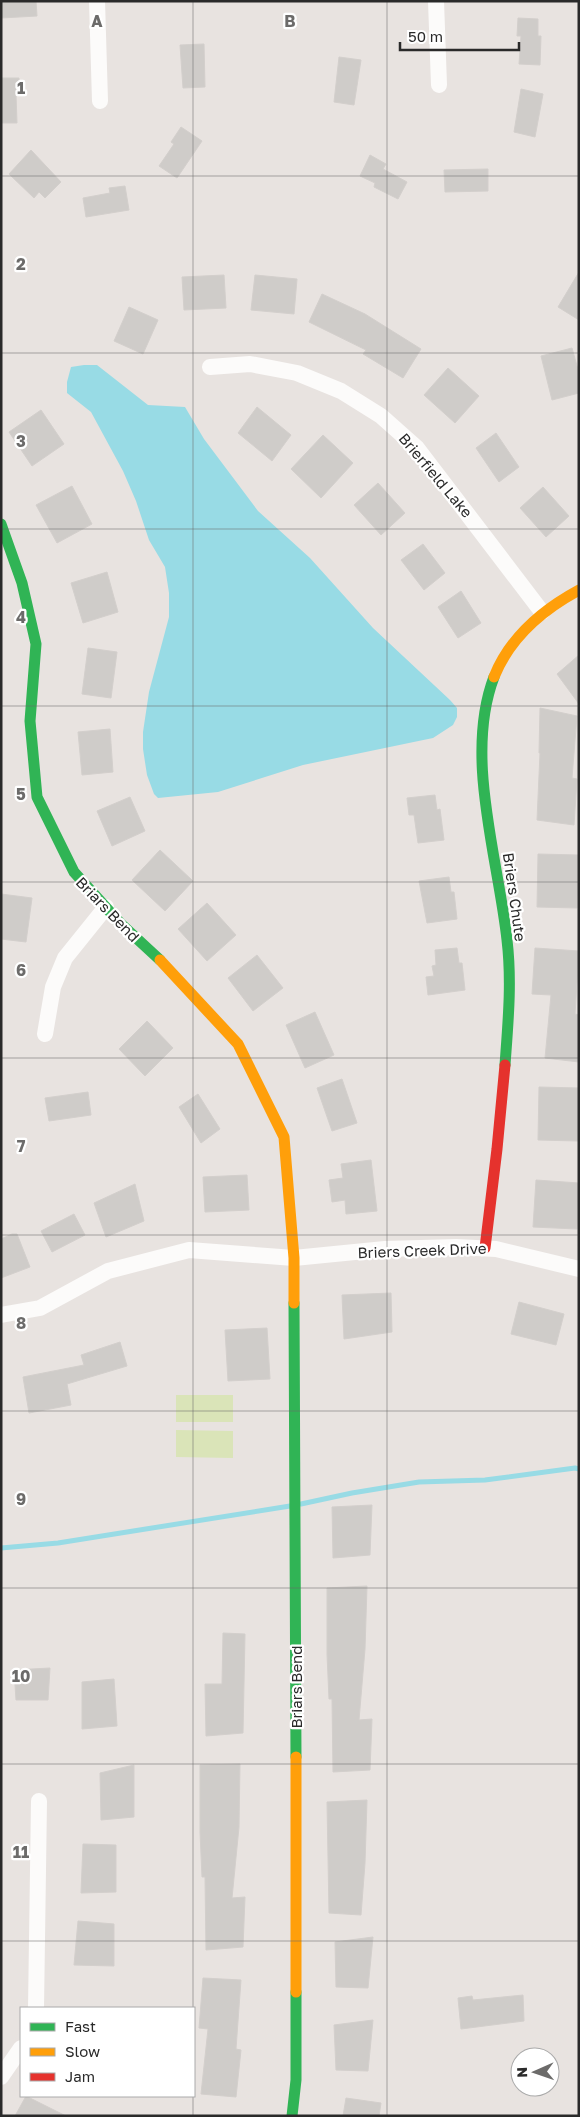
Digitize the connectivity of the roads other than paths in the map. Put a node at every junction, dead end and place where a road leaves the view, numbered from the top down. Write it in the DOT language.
graph roads {
  1 [pos="98,1"];
  2 [pos="436,1"];
  3 [pos="438,85"];
  4 [pos="100,101"];
  5 [pos="210,367"];
  6 [pos="1,524"];
  7 [pos="579,590"];
  8 [pos="542,612"];
  9 [pos="106,907"];
  10 [pos="45,1034"];
  11 [pos="486,1248"];
  12 [pos="294,1258"];
  13 [pos="579,1269"];
  14 [pos="1,1315"];
  15 [pos="40,1801"];
  16 [pos="36,2007"];
  17 [pos="20,2049"];
  18 [pos="1,2077"];
  19 [pos="292,2116"];
  1 -- 4 [label="street"];
  2 -- 3 [label="street"];
  5 -- 8 [label="street, Brierfield Lake"];
  6 -- 9 [label="street, Briars Bend"];
  7 -- 8 [label="street, Briers Chute"];
  8 -- 11 [label="street, Briers Chute"];
  9 -- 10 [label="street"];
  9 -- 12 [label="street, Briars Bend"];
  11 -- 12 [label="street, Briers Creek Drive"];
  11 -- 13 [label="street, Briers Creek Drive"];
  12 -- 14 [label="street"];
  12 -- 19 [label="street, Briars Bend"];
  15 -- 16 [label="street"];
  17 -- 18 [label="street"];
}
